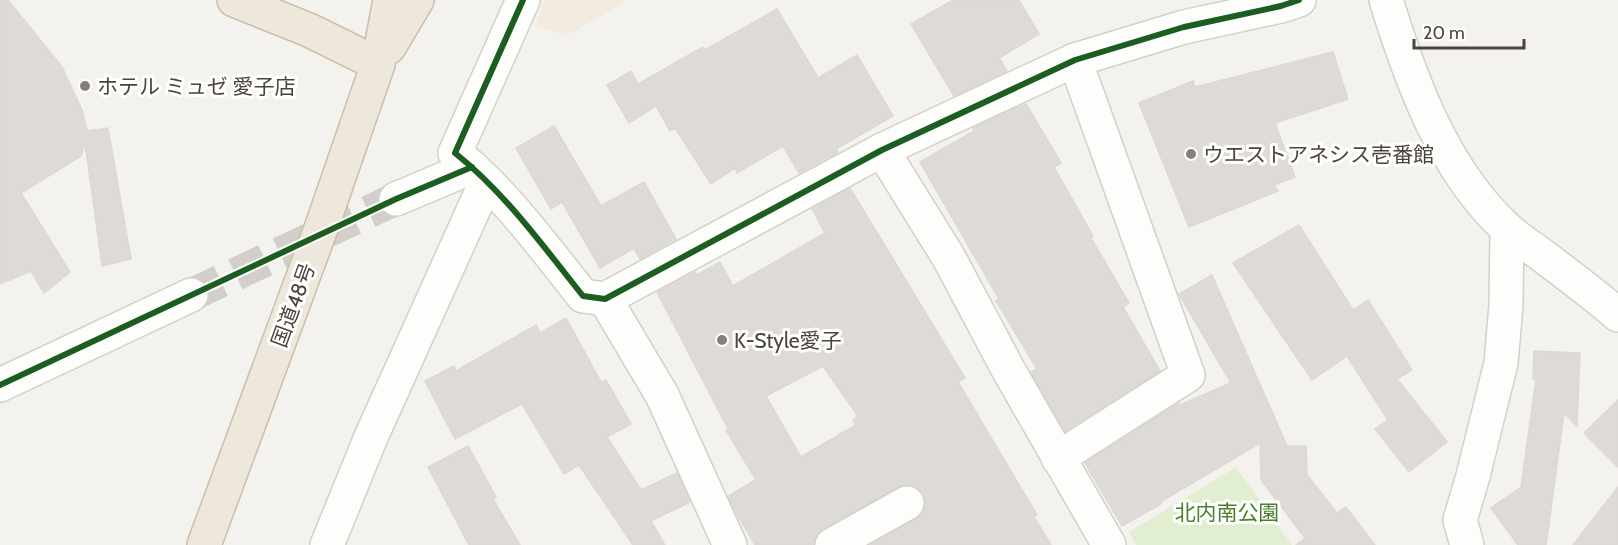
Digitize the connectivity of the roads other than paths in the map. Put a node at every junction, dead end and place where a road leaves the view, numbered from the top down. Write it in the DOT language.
graph roads {
  1 [pos="234,0"];
  2 [pos="390,0"];
  3 [pos="417,0"];
  4 [pos="523,0"];
  5 [pos="1299,0"];
  6 [pos="1386,0"];
  7 [pos="1075,60"];
  8 [pos="378,64"];
  9 [pos="882,150"];
  10 [pos="479,174"];
  11 [pos="396,199"];
  12 [pos="1507,229"];
  13 [pos="191,295"];
  14 [pos="605,298"];
  15 [pos="1618,315"];
  16 [pos="0,385"];
  17 [pos="1058,458"];
  18 [pos="907,503"];
  19 [pos="204,545"];
  20 [pos="327,545"];
  21 [pos="730,545"];
  22 [pos="832,545"];
  23 [pos="1109,545"];
  24 [pos="1467,545"];
  1 -- 8 [label="highway"];
  2 -- 8 [label="highway"];
  3 -- 8 [label="highway"];
  4 -- 10 [label="street"];
  5 -- 7 [label="street"];
  6 -- 12 [label="street"];
  7 -- 9 [label="street"];
  7 -- 17 [label="street"];
  8 -- 19 [label="highway, 国道48号"];
  9 -- 14 [label="street"];
  9 -- 17 [label="street"];
  10 -- 11 [label="street"];
  10 -- 14 [label="street"];
  10 -- 20 [label="street"];
  12 -- 15 [label="street"];
  12 -- 24 [label="street"];
  13 -- 16 [label="street"];
  14 -- 21 [label="street"];
  17 -- 23 [label="street"];
  18 -- 22 [label="street"];
}
